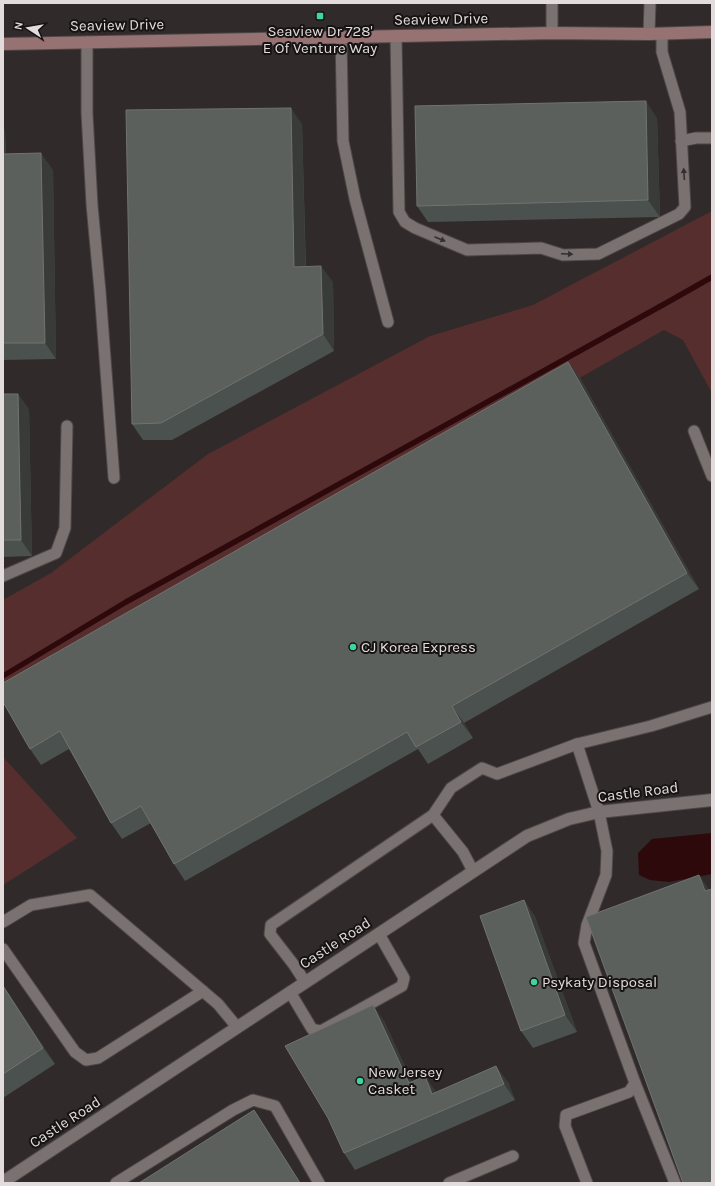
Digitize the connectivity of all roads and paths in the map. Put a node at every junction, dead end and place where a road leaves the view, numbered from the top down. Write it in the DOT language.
graph roads {
  1 [pos="552,3"];
  2 [pos="650,3"];
  3 [pos="712,32"];
  4 [pos="552,33"];
  5 [pos="649,34"];
  6 [pos="662,34"];
  7 [pos="396,36"];
  8 [pos="341,37"];
  9 [pos="87,42"];
  10 [pos="3,44"];
  11 [pos="712,138"];
  12 [pos="681,141"];
  13 [pos="388,322"];
  14 [pos="67,426"];
  15 [pos="694,431"];
  16 [pos="712,476"];
  17 [pos="114,478"];
  18 [pos="3,576"];
  19 [pos="712,707"];
  20 [pos="577,744"];
  21 [pos="712,800"];
  22 [pos="599,812"];
  23 [pos="433,815"];
  24 [pos="473,871"];
  25 [pos="3,922"];
  26 [pos="379,934"];
  27 [pos="3,949"];
  28 [pos="305,982"];
  29 [pos="203,991"];
  30 [pos="290,992"];
  31 [pos="237,1027"];
  32 [pos="635,1083"];
  33 [pos="513,1156"];
  34 [pos="3,1182"];
  35 [pos="116,1183"];
  36 [pos="319,1183"];
  37 [pos="449,1183"];
  38 [pos="587,1183"];
  39 [pos="675,1183"];
  1 -- 4 [label="lane"];
  2 -- 5 [label="lane"];
  3 -- 6 [label="main road, Seaview Drive"];
  4 -- 5 [label="main road, Seaview Drive"];
  4 -- 7 [label="main road, Seaview Drive"];
  5 -- 6 [label="main road, Seaview Drive"];
  6 -- 12 [label="lane"];
  7 -- 8 [label="main road, Seaview Drive"];
  7 -- 12 [label="lane, one-way"];
  8 -- 9 [label="main road, Seaview Drive"];
  8 -- 13 [label="lane"];
  9 -- 10 [label="main road, Seaview Drive"];
  9 -- 17 [label="lane"];
  11 -- 12 [label="lane"];
  14 -- 18 [label="lane"];
  15 -- 16 [label="lane"];
  19 -- 20 [label="lane"];
  20 -- 22 [label="lane"];
  20 -- 23 [label="lane"];
  21 -- 22 [label="street, Castle Road"];
  22 -- 24 [label="street, Castle Road"];
  22 -- 32 [label="lane"];
  23 -- 24 [label="lane"];
  23 -- 28 [label="lane"];
  24 -- 26 [label="street, Castle Road"];
  25 -- 29 [label="lane"];
  26 -- 28 [label="street, Castle Road"];
  26 -- 30 [label="lane"];
  27 -- 29 [label="lane"];
  28 -- 30 [label="street, Castle Road"];
  29 -- 31 [label="lane"];
  30 -- 31 [label="street, Castle Road"];
  31 -- 34 [label="street, Castle Road"];
  32 -- 38 [label="lane"];
  32 -- 39 [label="lane"];
  33 -- 37 [label="lane"];
  35 -- 36 [label="lane"];
}
